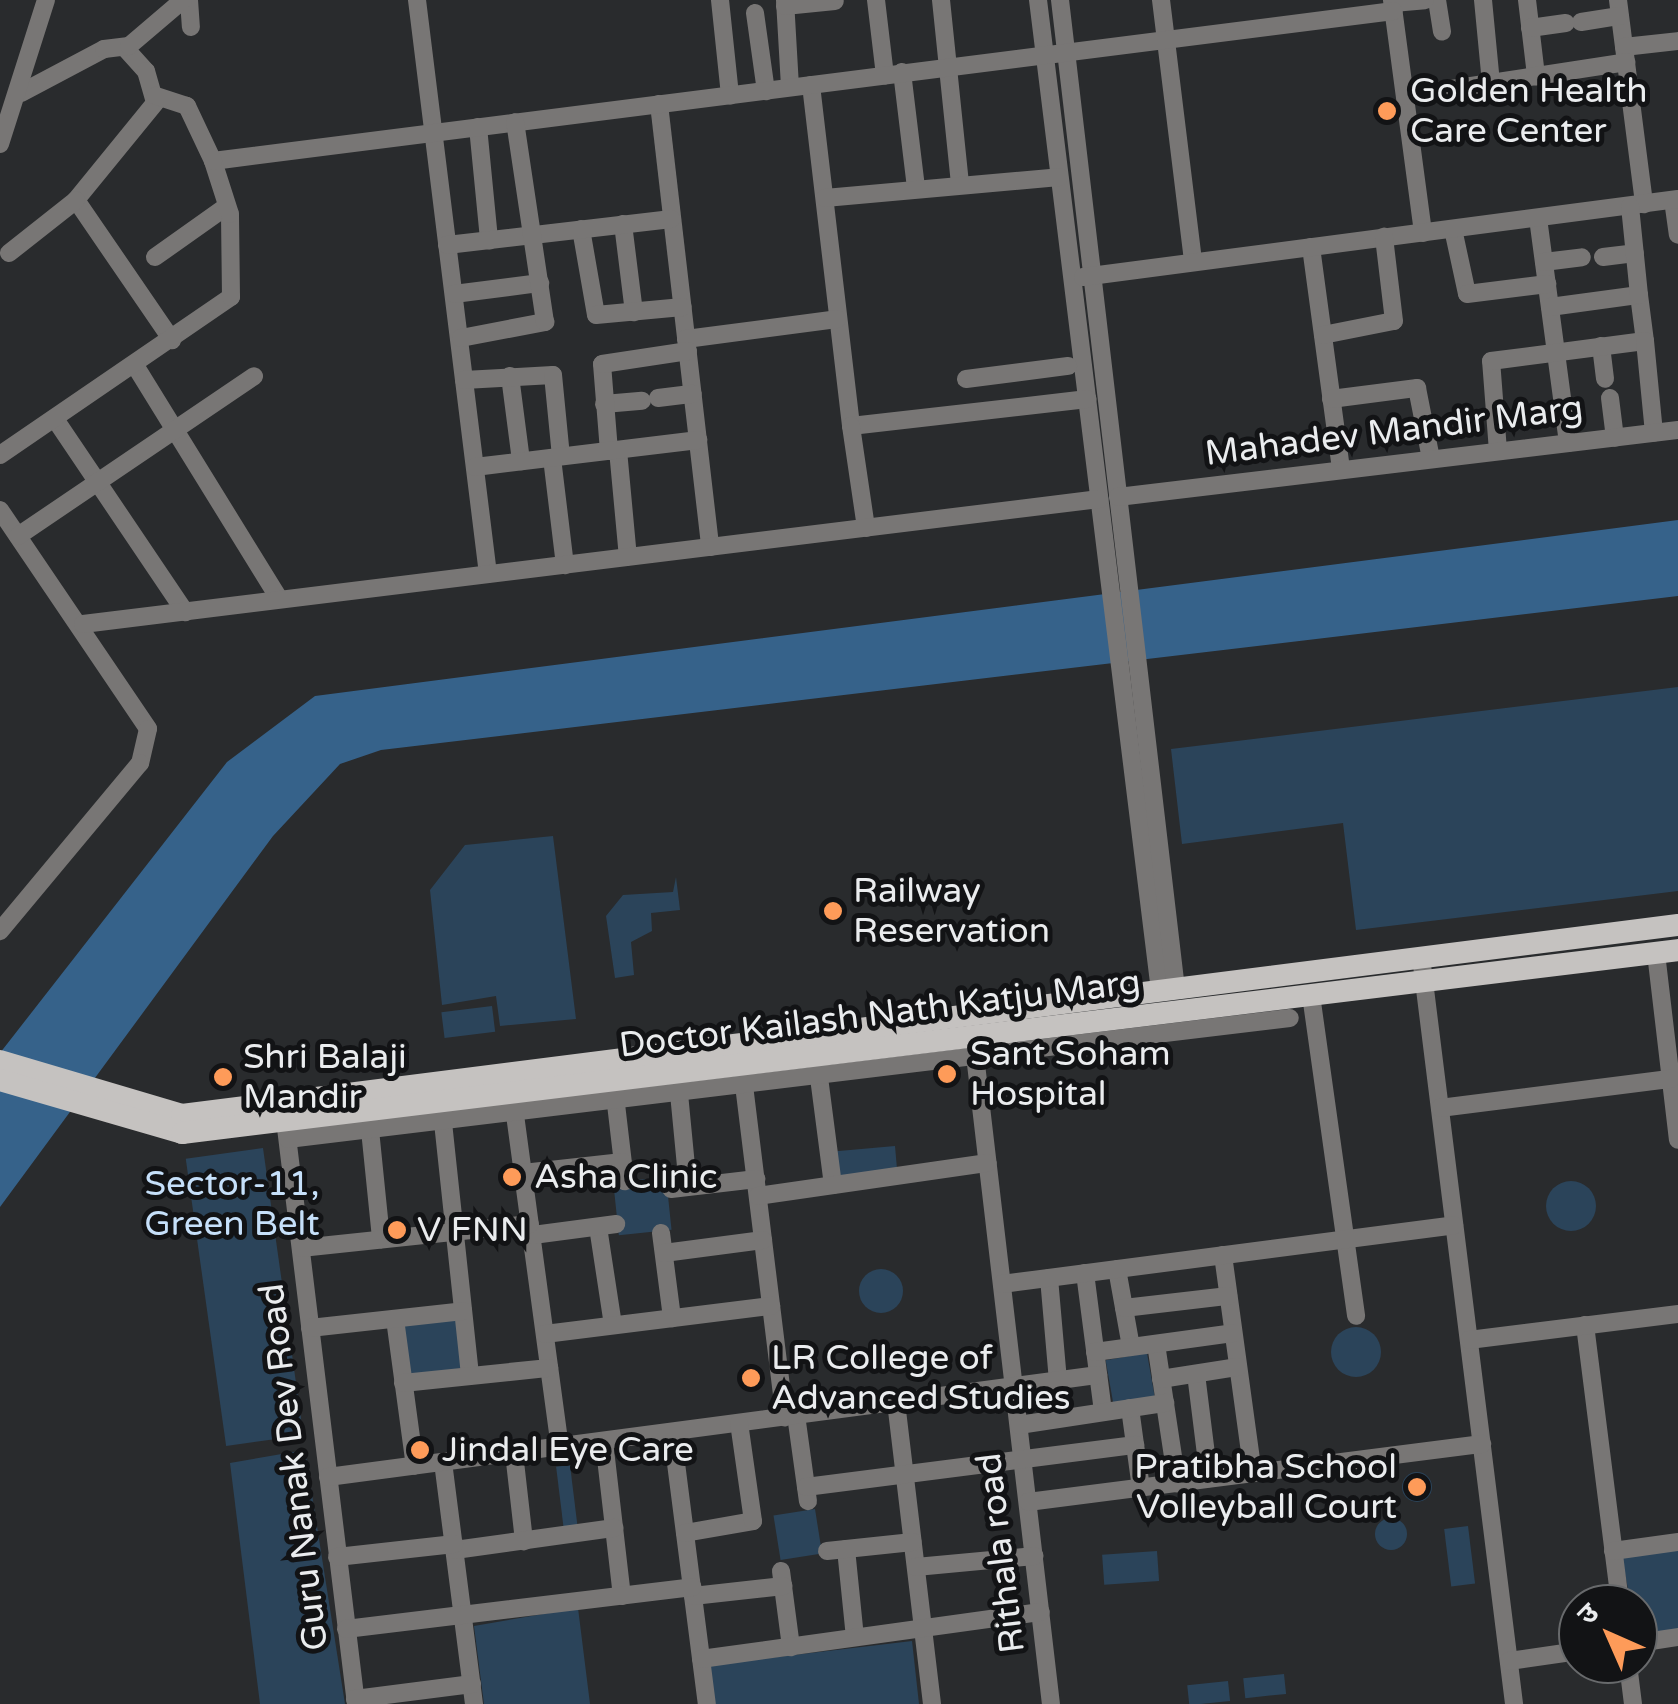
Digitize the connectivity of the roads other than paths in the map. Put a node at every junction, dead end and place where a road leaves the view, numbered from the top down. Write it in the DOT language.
graph roads {
  1 [pos="46,0"];
  2 [pos="186,0"];
  3 [pos="417,0"];
  4 [pos="720,0"];
  5 [pos="876,0"];
  6 [pos="941,0"];
  7 [pos="1038,0"];
  8 [pos="1060,0"];
  9 [pos="1161,0"];
  10 [pos="1424,0"];
  11 [pos="1437,0"];
  12 [pos="1482,0"];
  13 [pos="1526,0"];
  14 [pos="836,1"];
  15 [pos="785,3"];
  16 [pos="1393,5"];
  17 [pos="1619,8"];
  18 [pos="756,13"];
  19 [pos="191,26"];
  20 [pos="1530,28"];
  21 [pos="1442,32"];
  22 [pos="1166,40"];
  23 [pos="1678,40"];
  24 [pos="124,48"];
  25 [pos="1066,52"];
  26 [pos="1045,55"];
  27 [pos="1625,55"];
  28 [pos="948,65"];
  29 [pos="894,74"];
  30 [pos="1536,76"];
  31 [pos="1491,83"];
  32 [pos="811,85"];
  33 [pos="790,88"];
  34 [pos="766,90"];
  35 [pos="21,93"];
  36 [pos="730,95"];
  37 [pos="156,96"];
  38 [pos="1405,96"];
  39 [pos="659,104"];
  40 [pos="516,122"];
  41 [pos="478,127"];
  42 [pos="434,132"];
  43 [pos="0,144"];
  44 [pos="212,161"];
  45 [pos="1059,177"];
  46 [pos="960,184"];
  47 [pos="916,188"];
  48 [pos="825,198"];
  49 [pos="76,200"];
  50 [pos="1675,200"];
  51 [pos="1637,205"];
  52 [pos="227,206"];
  53 [pos="672,218"];
  54 [pos="1538,218"];
  55 [pos="624,224"];
  56 [pos="581,229"];
  57 [pos="1453,229"];
  58 [pos="1423,232"];
  59 [pos="1678,234"];
  60 [pos="534,235"];
  61 [pos="1384,238"];
  62 [pos="489,240"];
  63 [pos="447,245"];
  64 [pos="1311,247"];
  65 [pos="9,253"];
  66 [pos="1635,253"];
  67 [pos="155,257"];
  68 [pos="1582,257"];
  69 [pos="1602,258"];
  70 [pos="1193,262"];
  71 [pos="1544,262"];
  72 [pos="1093,275"];
  73 [pos="1072,278"];
  74 [pos="540,283"];
  75 [pos="1547,284"];
  76 [pos="454,294"];
  77 [pos="1639,295"];
  78 [pos="1550,306"];
  79 [pos="682,307"];
  80 [pos="634,312"];
  81 [pos="837,320"];
  82 [pos="1323,335"];
  83 [pos="460,338"];
  84 [pos="172,340"];
  85 [pos="1645,341"];
  86 [pos="687,345"];
  87 [pos="1601,346"];
  88 [pos="1556,351"];
  89 [pos="136,366"];
  90 [pos="1068,366"];
  91 [pos="254,376"];
  92 [pos="510,376"];
  93 [pos="966,379"];
  94 [pos="1605,379"];
  95 [pos="464,380"];
  96 [pos="693,394"];
  97 [pos="1610,398"];
  98 [pos="1332,399"];
  99 [pos="1087,400"];
  100 [pos="604,404"];
  101 [pos="55,420"];
  102 [pos="850,426"];
  103 [pos="175,430"];
  104 [pos="1678,430"];
  105 [pos="1654,433"];
  106 [pos="1615,438"];
  107 [pos="698,440"];
  108 [pos="1568,443"];
  109 [pos="614,450"];
  110 [pos="1498,452"];
  111 [pos="0,456"];
  112 [pos="557,457"];
  113 [pos="1432,460"];
  114 [pos="521,461"];
  115 [pos="475,467"];
  116 [pos="1341,470"];
  117 [pos="98,482"];
  118 [pos="1109,498"];
  119 [pos="0,510"];
  120 [pos="866,528"];
  121 [pos="18,536"];
  122 [pos="710,547"];
  123 [pos="628,557"];
  124 [pos="566,565"];
  125 [pos="488,574"];
  126 [pos="278,597"];
  127 [pos="185,612"];
  128 [pos="83,624"];
  129 [pos="1678,925"];
  130 [pos="0,932"];
  131 [pos="1667,951"];
  132 [pos="1421,957"];
  133 [pos="1424,981"];
  134 [pos="1168,990"];
  135 [pos="1311,995"];
  136 [pos="1290,1018"];
  137 [pos="973,1036"];
  138 [pos="0,1061"];
  139 [pos="818,1065"];
  140 [pos="743,1075"];
  141 [pos="0,1080"];
  142 [pos="1671,1080"];
  143 [pos="678,1083"];
  144 [pos="614,1090"];
  145 [pos="100,1100"];
  146 [pos="513,1103"];
  147 [pos="1440,1108"];
  148 [pos="442,1111"];
  149 [pos="370,1120"];
  150 [pos="285,1121"];
  151 [pos="1678,1140"];
  152 [pos="622,1162"];
  153 [pos="988,1164"];
  154 [pos="523,1173"];
  155 [pos="625,1181"];
  156 [pos="833,1185"];
  157 [pos="757,1188"];
  158 [pos="1454,1225"];
  159 [pos="531,1229"];
  160 [pos="455,1231"];
  161 [pos="661,1233"];
  162 [pos="381,1239"];
  163 [pos="764,1240"];
  164 [pos="1342,1240"];
  165 [pos="300,1248"];
  166 [pos="664,1253"];
  167 [pos="1223,1255"];
  168 [pos="1117,1269"];
  169 [pos="1084,1273"];
  170 [pos="1049,1278"];
  171 [pos="1002,1284"];
  172 [pos="1228,1296"];
  173 [pos="772,1306"];
  174 [pos="1124,1308"];
  175 [pos="463,1311"];
  176 [pos="1678,1314"];
  177 [pos="1356,1316"];
  178 [pos="394,1318"];
  179 [pos="672,1318"];
  180 [pos="613,1325"];
  181 [pos="1585,1325"];
  182 [pos="310,1328"];
  183 [pos="1233,1332"];
  184 [pos="544,1334"];
  185 [pos="1469,1340"];
  186 [pos="1156,1344"];
  187 [pos="1131,1347"];
  188 [pos="1095,1352"];
  189 [pos="1238,1367"];
  190 [pos="549,1368"];
  191 [pos="1196,1374"];
  192 [pos="1098,1375"];
  193 [pos="470,1376"];
  194 [pos="1161,1379"];
  195 [pos="1058,1380"];
  196 [pos="403,1383"];
  197 [pos="1014,1386"];
  198 [pos="896,1402"];
  199 [pos="1165,1403"];
  200 [pos="1130,1408"];
  201 [pos="1103,1412"];
  202 [pos="791,1416"];
  203 [pos="739,1423"];
  204 [pos="1018,1425"];
  205 [pos="672,1432"];
  206 [pos="604,1441"];
  207 [pos="1482,1444"];
  208 [pos="1135,1445"];
  209 [pos="560,1446"];
  210 [pos="514,1453"];
  211 [pos="444,1462"];
  212 [pos="1023,1462"];
  213 [pos="415,1466"];
  214 [pos="1253,1473"];
  215 [pos="905,1476"];
  216 [pos="328,1478"];
  217 [pos="1210,1478"];
  218 [pos="1177,1483"];
  219 [pos="1140,1488"];
  220 [pos="1028,1502"];
  221 [pos="614,1528"];
  222 [pos="686,1533"];
  223 [pos="524,1541"];
  224 [pos="913,1542"];
  225 [pos="1678,1542"];
  226 [pos="454,1547"];
  227 [pos="1614,1551"];
  228 [pos="1034,1556"];
  229 [pos="337,1557"];
  230 [pos="916,1566"];
  231 [pos="1618,1584"];
  232 [pos="692,1591"];
  233 [pos="622,1596"];
  234 [pos="1040,1612"];
  235 [pos="463,1616"];
  236 [pos="923,1628"];
  237 [pos="346,1629"];
  238 [pos="855,1638"];
  239 [pos="791,1646"];
  240 [pos="1558,1654"];
  241 [pos="701,1659"];
  242 [pos="1508,1661"];
  243 [pos="472,1684"];
  244 [pos="356,1702"];
  245 [pos="474,1704"];
  246 [pos="707,1704"];
  247 [pos="932,1704"];
  248 [pos="1052,1704"];
  249 [pos="1514,1704"];
  1 -- 35 [label="street"];
  2 -- 19 [label="street"];
  2 -- 24 [label="street"];
  3 -- 42 [label="street"];
  4 -- 36 [label="street"];
  5 -- 29 [label="street"];
  6 -- 28 [label="street"];
  7 -- 26 [label="street"];
  8 -- 25 [label="street"];
  9 -- 22 [label="street"];
  10 -- 16 [label="street"];
  11 -- 21 [label="street"];
  12 -- 31 [label="street"];
  13 -- 20 [label="street"];
  14 -- 15 [label="street"];
  15 -- 33 [label="street"];
  16 -- 22 [label="street"];
  16 -- 38 [label="street"];
  17 -- 20 [label="street"];
  17 -- 27 [label="street"];
  18 -- 34 [label="street"];
  20 -- 30 [label="street"];
  22 -- 25 [label="street"];
  22 -- 70 [label="street"];
  23 -- 27 [label="street"];
  24 -- 35 [label="street"];
  24 -- 37 [label="street"];
  25 -- 26 [label="street"];
  25 -- 72 [label="street"];
  26 -- 28 [label="street"];
  26 -- 45 [label="street"];
  27 -- 30 [label="street"];
  27 -- 51 [label="street"];
  28 -- 29 [label="street"];
  28 -- 46 [label="street"];
  29 -- 32 [label="street"];
  29 -- 47 [label="street"];
  30 -- 31 [label="street"];
  31 -- 38 [label="street"];
  32 -- 33 [label="street"];
  32 -- 48 [label="street"];
  33 -- 34 [label="street"];
  34 -- 36 [label="street"];
  35 -- 43 [label="street"];
  36 -- 39 [label="street"];
  37 -- 44 [label="street"];
  37 -- 49 [label="street"];
  38 -- 58 [label="street"];
  39 -- 40 [label="street"];
  39 -- 53 [label="street"];
  40 -- 41 [label="street"];
  40 -- 60 [label="street"];
  41 -- 42 [label="street"];
  41 -- 62 [label="street"];
  42 -- 44 [label="street"];
  42 -- 63 [label="street"];
  44 -- 52 [label="street"];
  45 -- 46 [label="street"];
  45 -- 73 [label="street"];
  46 -- 47 [label="street"];
  47 -- 48 [label="street"];
  48 -- 81 [label="street"];
  49 -- 65 [label="street"];
  49 -- 84 [label="street"];
  50 -- 51 [label="street"];
  50 -- 59 [label="street"];
  51 -- 54 [label="street"];
  51 -- 66 [label="street"];
  52 -- 67 [label="street"];
  52 -- 84 [label="street"];
  53 -- 55 [label="street"];
  53 -- 79 [label="street"];
  54 -- 57 [label="street"];
  54 -- 71 [label="street"];
  55 -- 56 [label="street"];
  55 -- 80 [label="street"];
  56 -- 60 [label="street"];
  56 -- 80 [label="street"];
  57 -- 58 [label="street"];
  57 -- 75 [label="street"];
  58 -- 61 [label="street"];
  60 -- 62 [label="street"];
  60 -- 74 [label="street"];
  61 -- 64 [label="street"];
  61 -- 82 [label="street"];
  62 -- 63 [label="street"];
  63 -- 76 [label="street"];
  64 -- 70 [label="street"];
  64 -- 82 [label="street"];
  66 -- 69 [label="street"];
  66 -- 77 [label="street"];
  68 -- 71 [label="street"];
  70 -- 72 [label="street"];
  71 -- 75 [label="street"];
  72 -- 73 [label="street"];
  72 -- 118 [label="street"];
  73 -- 99 [label="street"];
  74 -- 76 [label="street"];
  74 -- 83 [label="street"];
  75 -- 78 [label="street"];
  76 -- 83 [label="street"];
  77 -- 78 [label="street"];
  77 -- 85 [label="street"];
  78 -- 88 [label="street"];
  79 -- 80 [label="street"];
  79 -- 86 [label="street"];
  81 -- 86 [label="street"];
  81 -- 102 [label="street"];
  82 -- 98 [label="street"];
  83 -- 95 [label="street"];
  84 -- 89 [label="street"];
  85 -- 87 [label="street"];
  85 -- 105 [label="street"];
  86 -- 96 [label="street"];
  86 -- 100 [label="street"];
  87 -- 88 [label="street"];
  87 -- 94 [label="street"];
  88 -- 108 [label="street"];
  88 -- 110 [label="street"];
  89 -- 101 [label="street"];
  89 -- 103 [label="street"];
  90 -- 93 [label="street"];
  91 -- 103 [label="street"];
  92 -- 95 [label="street"];
  92 -- 112 [label="street"];
  92 -- 114 [label="street"];
  95 -- 115 [label="street"];
  96 -- 100 [label="street"];
  96 -- 107 [label="street"];
  97 -- 106 [label="street"];
  98 -- 113 [label="street"];
  98 -- 116 [label="street"];
  99 -- 102 [label="street"];
  99 -- 118 [label="street"];
  100 -- 109 [label="street"];
  101 -- 111 [label="street"];
  101 -- 117 [label="street"];
  102 -- 120 [label="street"];
  103 -- 117 [label="street"];
  103 -- 126 [label="street"];
  104 -- 105 [label="street, Mahadev Mandir Marg"];
  105 -- 106 [label="street, Mahadev Mandir Marg"];
  106 -- 108 [label="street, Mahadev Mandir Marg"];
  107 -- 109 [label="street"];
  107 -- 122 [label="street"];
  108 -- 110 [label="street, Mahadev Mandir Marg"];
  109 -- 112 [label="street"];
  109 -- 123 [label="street"];
  110 -- 113 [label="street, Mahadev Mandir Marg"];
  112 -- 114 [label="street"];
  112 -- 124 [label="street"];
  113 -- 116 [label="street, Mahadev Mandir Marg"];
  114 -- 115 [label="street"];
  115 -- 125 [label="street"];
  116 -- 118 [label="street, Mahadev Mandir Marg"];
  117 -- 121 [label="street"];
  117 -- 127 [label="street"];
  118 -- 120 [label="street, Mahadev Mandir Marg"];
  118 -- 134 [label="street"];
  119 -- 121 [label="street"];
  120 -- 122 [label="street, Mahadev Mandir Marg"];
  121 -- 128 [label="street"];
  122 -- 123 [label="street, Mahadev Mandir Marg"];
  123 -- 124 [label="street, Mahadev Mandir Marg"];
  124 -- 125 [label="street, Mahadev Mandir Marg"];
  125 -- 126 [label="street, Mahadev Mandir Marg"];
  126 -- 127 [label="street, Mahadev Mandir Marg"];
  127 -- 128 [label="street, Mahadev Mandir Marg"];
  128 -- 130 [label="street"];
  129 -- 132 [label="main road, Doctor Kailash Nath Katju Marg"];
  131 -- 133 [label="main road, Doctor Kailash Nath Katju Marg"];
  131 -- 142 [label="street"];
  132 -- 133 [label="street"];
  132 -- 134 [label="main road, Doctor Kailash Nath Katju Marg"];
  133 -- 135 [label="main road, Doctor Kailash Nath Katju Marg"];
  133 -- 147 [label="street"];
  134 -- 137 [label="main road, Doctor Kailash Nath Katju Marg"];
  135 -- 137 [label="main road, Doctor Kailash Nath Katju Marg"];
  135 -- 164 [label="street"];
  136 -- 137 [label="street"];
  137 -- 139 [label="main road, Doctor Kailash Nath Katju Marg"];
  137 -- 150 [label="main road, Doctor Kailash Nath Katju Marg"];
  137 -- 153 [label="street, Rithala road"];
  138 -- 145 [label="main road"];
  139 -- 140 [label="main road, Doctor Kailash Nath Katju Marg"];
  139 -- 156 [label="street"];
  140 -- 143 [label="main road, Doctor Kailash Nath Katju Marg"];
  140 -- 157 [label="street"];
  141 -- 145 [label="main road"];
  142 -- 147 [label="street"];
  142 -- 151 [label="street"];
  143 -- 144 [label="main road, Doctor Kailash Nath Katju Marg"];
  143 -- 157 [label="street"];
  144 -- 146 [label="main road, Doctor Kailash Nath Katju Marg"];
  144 -- 152 [label="street"];
  145 -- 150 [label="main road, Doctor Kailash Nath Katju Marg"];
  146 -- 148 [label="main road, Doctor Kailash Nath Katju Marg"];
  146 -- 154 [label="street"];
  147 -- 158 [label="street"];
  148 -- 149 [label="main road, Doctor Kailash Nath Katju Marg"];
  148 -- 160 [label="street"];
  149 -- 150 [label="main road, Doctor Kailash Nath Katju Marg"];
  149 -- 162 [label="street"];
  150 -- 165 [label="street, Guru Nanak Dev Road"];
  152 -- 154 [label="street"];
  152 -- 155 [label="street"];
  153 -- 156 [label="street"];
  153 -- 171 [label="street, Rithala road"];
  154 -- 159 [label="street"];
  156 -- 157 [label="street"];
  157 -- 163 [label="street"];
  158 -- 164 [label="street"];
  158 -- 185 [label="street"];
  159 -- 160 [label="street"];
  159 -- 180 [label="street"];
  159 -- 184 [label="street"];
  160 -- 162 [label="street"];
  160 -- 175 [label="street"];
  161 -- 166 [label="street"];
  162 -- 165 [label="street"];
  163 -- 166 [label="street"];
  163 -- 173 [label="street"];
  164 -- 167 [label="street"];
  164 -- 177 [label="street"];
  165 -- 182 [label="street, Guru Nanak Dev Road"];
  166 -- 179 [label="street"];
  167 -- 168 [label="street"];
  167 -- 172 [label="street"];
  168 -- 169 [label="street"];
  168 -- 174 [label="street"];
  169 -- 170 [label="street"];
  169 -- 188 [label="street"];
  170 -- 171 [label="street"];
  170 -- 195 [label="street"];
  171 -- 197 [label="street, Rithala road"];
  172 -- 174 [label="street"];
  172 -- 183 [label="street"];
  173 -- 179 [label="street"];
  173 -- 202 [label="street"];
  174 -- 187 [label="street"];
  175 -- 178 [label="street"];
  175 -- 193 [label="street"];
  176 -- 181 [label="street"];
  178 -- 182 [label="street"];
  178 -- 196 [label="street"];
  179 -- 180 [label="street"];
  180 -- 184 [label="street"];
  181 -- 185 [label="street"];
  181 -- 227 [label="street"];
  182 -- 216 [label="street, Guru Nanak Dev Road"];
  183 -- 186 [label="street"];
  183 -- 189 [label="street"];
  184 -- 190 [label="street"];
  185 -- 207 [label="street"];
  186 -- 187 [label="street"];
  186 -- 194 [label="street"];
  187 -- 188 [label="street"];
  188 -- 192 [label="street"];
  189 -- 191 [label="street"];
  189 -- 214 [label="street"];
  190 -- 193 [label="street"];
  190 -- 209 [label="street"];
  191 -- 194 [label="street"];
  191 -- 217 [label="street"];
  192 -- 195 [label="street"];
  192 -- 201 [label="street"];
  193 -- 196 [label="street"];
  194 -- 199 [label="street"];
  195 -- 197 [label="street"];
  196 -- 213 [label="street"];
  197 -- 198 [label="street"];
  197 -- 204 [label="street, Rithala road"];
  198 -- 202 [label="street"];
  198 -- 215 [label="street"];
  199 -- 200 [label="street"];
  199 -- 218 [label="street"];
  200 -- 201 [label="street"];
  200 -- 208 [label="street"];
  201 -- 204 [label="street"];
  202 -- 203 [label="street"];
  202 -- 215 [label="street"];
  203 -- 205 [label="street"];
  203 -- 222 [label="street"];
  204 -- 212 [label="street, Rithala road"];
  205 -- 206 [label="street"];
  205 -- 222 [label="street"];
  206 -- 209 [label="street"];
  206 -- 221 [label="street"];
  207 -- 214 [label="street"];
  207 -- 242 [label="street"];
  208 -- 212 [label="street"];
  208 -- 219 [label="street"];
  209 -- 210 [label="street"];
  210 -- 211 [label="street"];
  210 -- 223 [label="street"];
  211 -- 213 [label="street"];
  211 -- 226 [label="street"];
  212 -- 215 [label="street"];
  212 -- 220 [label="street, Rithala road"];
  213 -- 216 [label="street"];
  214 -- 217 [label="street"];
  215 -- 224 [label="street"];
  216 -- 229 [label="street, Guru Nanak Dev Road"];
  217 -- 218 [label="street"];
  218 -- 219 [label="street"];
  219 -- 220 [label="street"];
  220 -- 228 [label="street, Rithala road"];
  221 -- 223 [label="street"];
  221 -- 233 [label="street"];
  222 -- 232 [label="street"];
  223 -- 226 [label="street"];
  224 -- 230 [label="street"];
  224 -- 238 [label="street"];
  225 -- 227 [label="street"];
  226 -- 229 [label="street"];
  226 -- 235 [label="street"];
  227 -- 231 [label="street"];
  228 -- 230 [label="street"];
  228 -- 234 [label="street, Rithala road"];
  229 -- 237 [label="street, Guru Nanak Dev Road"];
  230 -- 236 [label="street"];
  232 -- 233 [label="street"];
  232 -- 239 [label="street"];
  232 -- 241 [label="street"];
  233 -- 235 [label="street"];
  234 -- 236 [label="street"];
  234 -- 248 [label="street, Rithala road"];
  235 -- 237 [label="street"];
  235 -- 243 [label="street"];
  236 -- 238 [label="street"];
  236 -- 247 [label="street"];
  237 -- 244 [label="street, Guru Nanak Dev Road"];
  238 -- 239 [label="street"];
  239 -- 241 [label="street"];
  240 -- 242 [label="street"];
  241 -- 246 [label="street"];
  242 -- 249 [label="street"];
  243 -- 244 [label="street"];
  243 -- 245 [label="street"];
}
